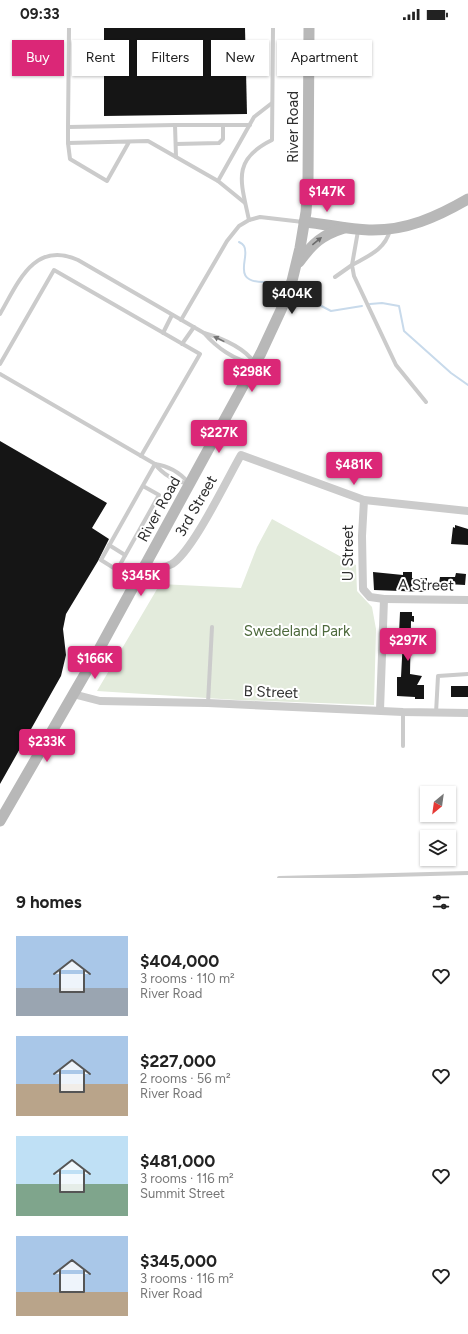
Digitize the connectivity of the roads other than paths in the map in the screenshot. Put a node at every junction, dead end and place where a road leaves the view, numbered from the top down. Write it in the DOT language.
graph roads {
  1 [pos="69,28"];
  2 [pos="273,28"];
  3 [pos="309,28"];
  4 [pos="272,103"];
  5 [pos="175,125"];
  6 [pos="223,125"];
  7 [pos="250,125"];
  8 [pos="68,127"];
  9 [pos="129,142"];
  10 [pos="68,143"];
  11 [pos="176,144"];
  12 [pos="176,157"];
  13 [pos="218,181"];
  14 [pos="468,199"];
  15 [pos="245,203"];
  16 [pos="249,220"];
  17 [pos="304,222"];
  18 [pos="352,228"];
  19 [pos="390,229"];
  20 [pos="352,265"];
  21 [pos="296,266"];
  22 [pos="335,277"];
  23 [pos="0,314"];
  24 [pos="172,315"];
  25 [pos="181,320"];
  26 [pos="194,327"];
  27 [pos="163,333"];
  28 [pos="204,333"];
  29 [pos="182,344"];
  30 [pos="0,364"];
  31 [pos="255,364"];
  32 [pos="0,374"];
  33 [pos="426,402"];
  34 [pos="141,456"];
  35 [pos="155,464"];
  36 [pos="190,484"];
  37 [pos="143,486"];
  38 [pos="364,500"];
  39 [pos="468,511"];
  40 [pos="109,545"];
  41 [pos="125,555"];
  42 [pos="145,566"];
  43 [pos="384,598"];
  44 [pos="468,600"];
  45 [pos="212,627"];
  46 [pos="468,674"];
  47 [pos="73,694"];
  48 [pos="208,703"];
  49 [pos="380,710"];
  50 [pos="403,712"];
  51 [pos="436,713"];
  52 [pos="468,713"];
  53 [pos="403,746"];
  54 [pos="0,821"];
  55 [pos="468,873"];
  56 [pos="279,878"];
  1 -- 8 [label="lane"];
  2 -- 4 [label="lane"];
  3 -- 17 [label="main road, River Road"];
  4 -- 7 [label="lane"];
  4 -- 15 [label="lane"];
  5 -- 6 [label="lane"];
  5 -- 8 [label="lane"];
  5 -- 11 [label="lane"];
  6 -- 7 [label="lane"];
  6 -- 11 [label="lane"];
  7 -- 13 [label="lane"];
  8 -- 10 [label="lane"];
  9 -- 10 [label="lane"];
  9 -- 10 [label="lane"];
  9 -- 12 [label="lane"];
  11 -- 12 [label="lane"];
  12 -- 13 [label="lane"];
  13 -- 15 [label="lane"];
  14 -- 19 [label="main road"];
  15 -- 16 [label="lane"];
  16 -- 17 [label="lane"];
  16 -- 25 [label="lane"];
  17 -- 18 [label="main road"];
  17 -- 21 [label="main road, River Road"];
  18 -- 19 [label="main road"];
  18 -- 20 [label="lane"];
  21 -- 18 [label="main road, one-way"];
  19 -- 20 [label="lane"];
  20 -- 22 [label="lane"];
  20 -- 33 [label="lane"];
  21 -- 31 [label="main road, River Road"];
  23 -- 24 [label="lane"];
  24 -- 25 [label="lane"];
  24 -- 27 [label="lane"];
  25 -- 26 [label="lane"];
  26 -- 28 [label="lane"];
  26 -- 29 [label="lane"];
  27 -- 29 [label="lane"];
  27 -- 30 [label="lane"];
  31 -- 28 [label="lane, one-way"];
  28 -- 31 [label="lane"];
  29 -- 34 [label="lane"];
  31 -- 36 [label="main road, River Road"];
  32 -- 34 [label="lane"];
  34 -- 35 [label="lane"];
  35 -- 36 [label="lane"];
  35 -- 36 [label="lane"];
  35 -- 37 [label="lane"];
  36 -- 42 [label="main road, River Road"];
  37 -- 40 [label="lane"];
  37 -- 41 [label="lane"];
  38 -- 39 [label="street"];
  38 -- 42 [label="street, 3rd Street"];
  38 -- 43 [label="street, U Street"];
  40 -- 41 [label="lane"];
  40 -- 41 [label="lane"];
  42 -- 47 [label="main road, River Road"];
  43 -- 44 [label="street, A Street"];
  43 -- 49 [label="street"];
  45 -- 48 [label="lane"];
  46 -- 51 [label="lane"];
  47 -- 48 [label="street, B Street"];
  47 -- 54 [label="main road, River Road"];
  48 -- 49 [label="street, B Street"];
  49 -- 50 [label="street, B Street"];
  50 -- 51 [label="street, B Street"];
  50 -- 53 [label="lane"];
  51 -- 52 [label="street, B Street"];
  55 -- 56 [label="lane"];
}
